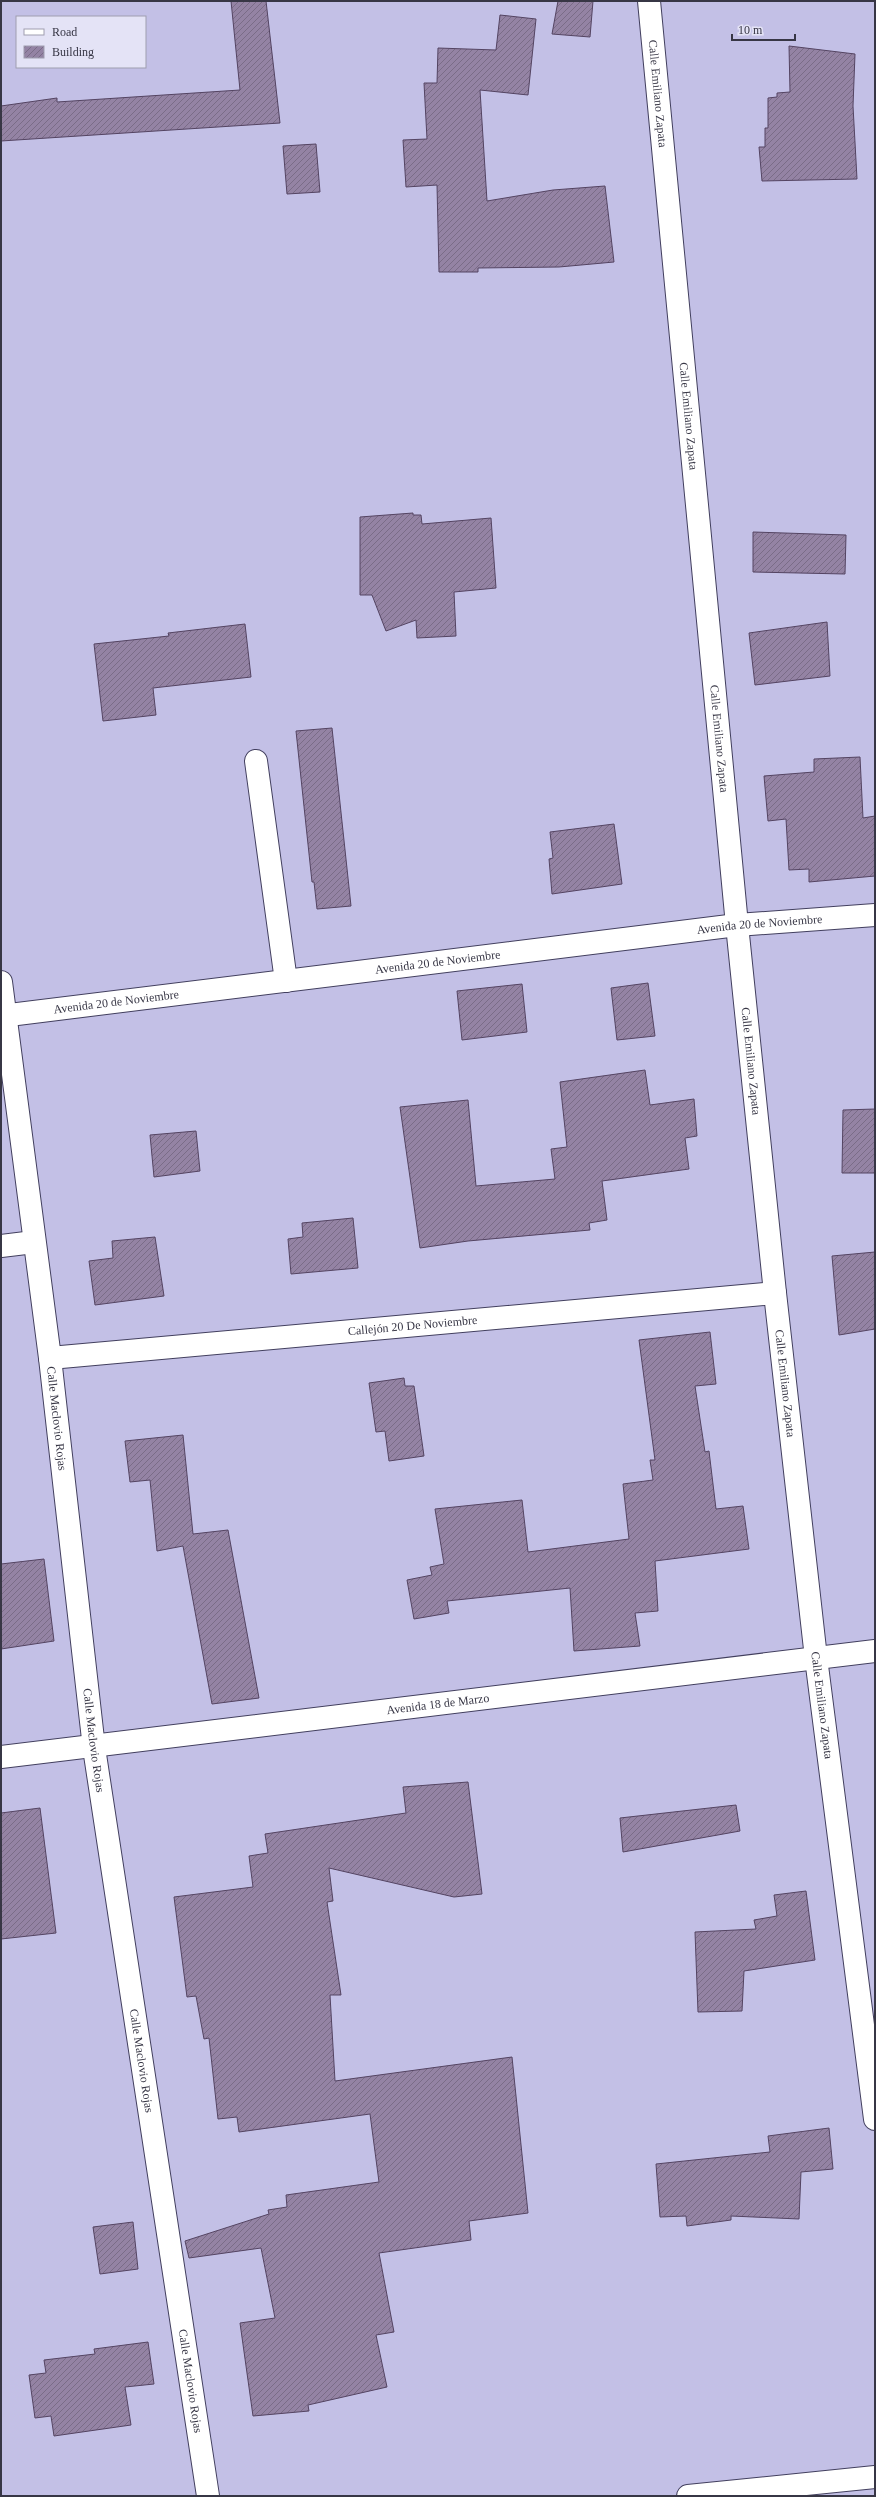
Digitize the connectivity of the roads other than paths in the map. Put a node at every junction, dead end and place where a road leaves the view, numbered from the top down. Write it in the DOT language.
graph roads {
  1 [pos="649,1"];
  2 [pos="256,761"];
  3 [pos="875,915"];
  4 [pos="737,925"];
  5 [pos="286,981"];
  6 [pos="1,982"];
  7 [pos="3,1016"];
  8 [pos="34,1242"];
  9 [pos="1,1246"];
  10 [pos="776,1293"];
  11 [pos="50,1358"];
  12 [pos="875,1652"];
  13 [pos="816,1658"];
  14 [pos="94,1748"];
  15 [pos="1,1757"];
  16 [pos="875,2119"];
  17 [pos="875,2477"];
  18 [pos="208,2496"];
  19 [pos="688,2496"];
  1 -- 4 [label="street, Calle Emiliano Zapata"];
  2 -- 5 [label="street"];
  3 -- 4 [label="street, Avenida 20 de Noviembre"];
  4 -- 5 [label="street, Avenida 20 de Noviembre"];
  4 -- 10 [label="street, Calle Emiliano Zapata"];
  5 -- 7 [label="street, Avenida 20 de Noviembre"];
  6 -- 7 [label="street, Calle Maclovio Rojas"];
  7 -- 8 [label="street, Calle Maclovio Rojas"];
  8 -- 9 [label="street"];
  8 -- 11 [label="street, Calle Maclovio Rojas"];
  10 -- 11 [label="street, Callejón 20 De Noviembre"];
  10 -- 13 [label="street, Calle Emiliano Zapata"];
  11 -- 14 [label="street, Calle Maclovio Rojas"];
  12 -- 13 [label="street, Avenida 18 de Marzo"];
  13 -- 14 [label="street, Avenida 18 de Marzo"];
  13 -- 16 [label="street, Calle Emiliano Zapata"];
  14 -- 15 [label="street, Avenida 18 de Marzo"];
  14 -- 18 [label="street, Calle Maclovio Rojas"];
  17 -- 19 [label="street"];
}
